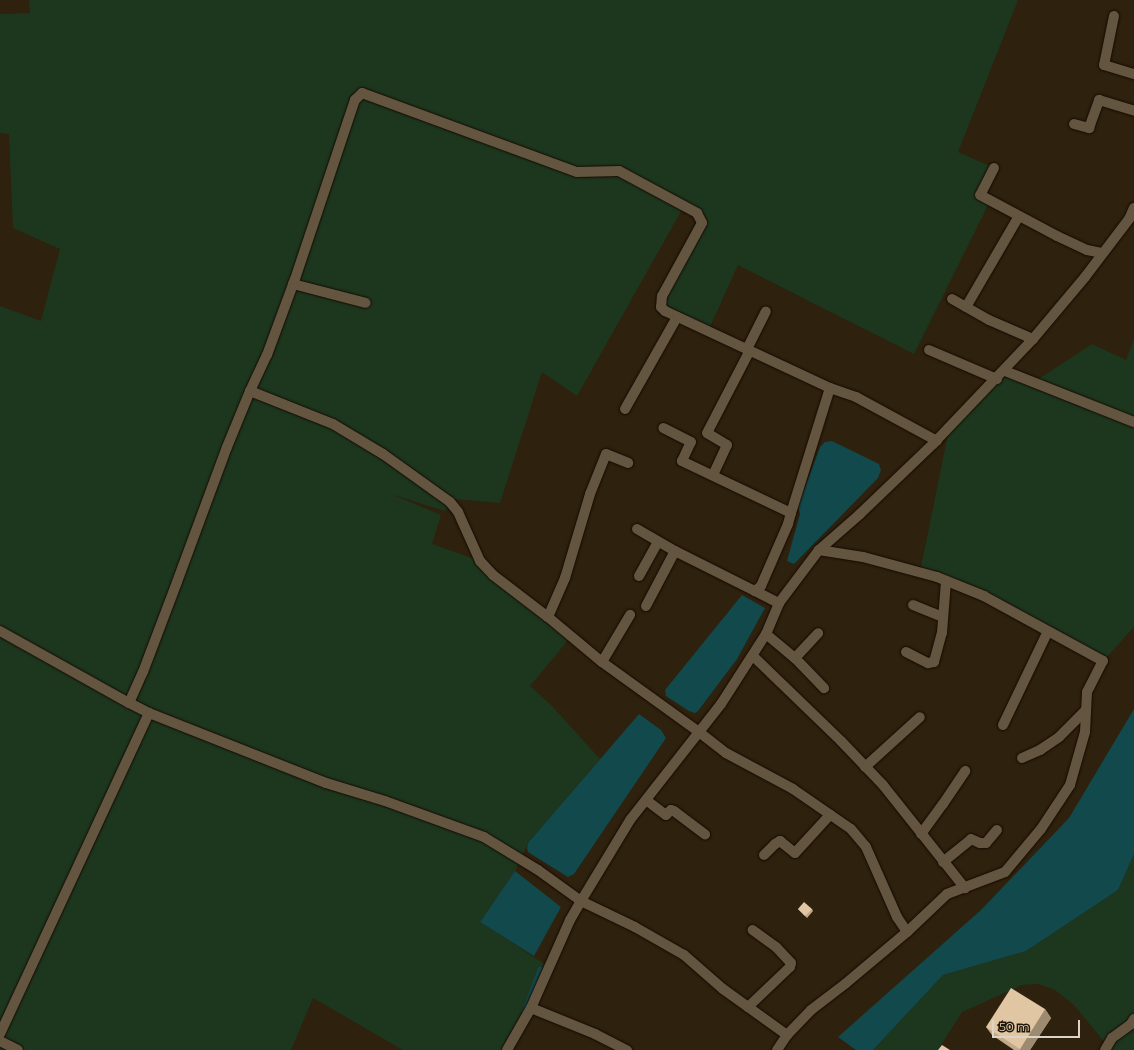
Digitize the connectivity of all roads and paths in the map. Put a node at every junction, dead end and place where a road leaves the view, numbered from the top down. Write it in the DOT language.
graph roads {
  1 [pos="1114,16"];
  2 [pos="1134,74"];
  3 [pos="1134,112"];
  4 [pos="1074,124"];
  5 [pos="994,168"];
  6 [pos="1134,208"];
  7 [pos="1019,216"];
  8 [pos="1103,253"];
  9 [pos="293,284"];
  10 [pos="952,299"];
  11 [pos="366,303"];
  12 [pos="966,307"];
  13 [pos="766,311"];
  14 [pos="677,317"];
  15 [pos="1034,339"];
  16 [pos="749,350"];
  17 [pos="929,350"];
  18 [pos="1005,371"];
  19 [pos="997,379"];
  20 [pos="830,388"];
  21 [pos="250,391"];
  22 [pos="625,409"];
  23 [pos="1134,422"];
  24 [pos="663,428"];
  25 [pos="937,441"];
  26 [pos="628,463"];
  27 [pos="713,475"];
  28 [pos="791,513"];
  29 [pos="637,530"];
  30 [pos="658,542"];
  31 [pos="819,550"];
  32 [pos="675,551"];
  33 [pos="639,576"];
  34 [pos="946,581"];
  35 [pos="755,591"];
  36 [pos="779,603"];
  37 [pos="913,605"];
  38 [pos="646,606"];
  39 [pos="630,615"];
  40 [pos="548,617"];
  41 [pos="943,617"];
  42 [pos="0,630"];
  43 [pos="1048,631"];
  44 [pos="818,633"];
  45 [pos="766,634"];
  46 [pos="906,652"];
  47 [pos="753,656"];
  48 [pos="795,658"];
  49 [pos="602,662"];
  50 [pos="824,688"];
  51 [pos="129,703"];
  52 [pos="1086,710"];
  53 [pos="149,713"];
  54 [pos="920,717"];
  55 [pos="1003,725"];
  56 [pos="699,732"];
  57 [pos="1022,758"];
  58 [pos="865,767"];
  59 [pos="965,771"];
  60 [pos="646,800"];
  61 [pos="830,815"];
  62 [pos="997,830"];
  63 [pos="705,834"];
  64 [pos="921,834"];
  65 [pos="764,855"];
  66 [pos="943,862"];
  67 [pos="965,888"];
  68 [pos="581,901"];
  69 [pos="753,930"];
  70 [pos="907,932"];
  71 [pos="748,1007"];
  72 [pos="531,1008"];
  73 [pos="1134,1019"];
  74 [pos="0,1034"];
  75 [pos="787,1035"];
  76 [pos="0,1041"];
  77 [pos="18,1050"];
  78 [pos="507,1050"];
  79 [pos="627,1050"];
  80 [pos="777,1050"];
  81 [pos="1105,1050"];
  1 -- 2 [label="street"];
  3 -- 4 [label="street"];
  5 -- 7 [label="street"];
  6 -- 8 [label="street"];
  7 -- 8 [label="street"];
  7 -- 12 [label="street"];
  8 -- 15 [label="street"];
  9 -- 11 [label="street"];
  9 -- 14 [label="street"];
  9 -- 21 [label="street"];
  10 -- 12 [label="street"];
  12 -- 15 [label="street"];
  13 -- 16 [label="street"];
  14 -- 16 [label="street"];
  14 -- 22 [label="street"];
  15 -- 18 [label="street"];
  16 -- 20 [label="street"];
  16 -- 27 [label="street"];
  17 -- 19 [label="street"];
  18 -- 19 [label="street"];
  18 -- 23 [label="street"];
  19 -- 25 [label="street"];
  20 -- 25 [label="street"];
  20 -- 28 [label="street"];
  21 -- 40 [label="street"];
  21 -- 51 [label="street"];
  24 -- 27 [label="street"];
  25 -- 31 [label="street"];
  26 -- 40 [label="street"];
  27 -- 28 [label="street"];
  28 -- 35 [label="street"];
  29 -- 30 [label="street"];
  30 -- 32 [label="street"];
  30 -- 33 [label="street"];
  31 -- 34 [label="street"];
  31 -- 36 [label="street"];
  32 -- 35 [label="street"];
  32 -- 38 [label="street"];
  34 -- 41 [label="street"];
  34 -- 43 [label="street"];
  35 -- 36 [label="street"];
  36 -- 45 [label="street"];
  37 -- 41 [label="street"];
  39 -- 49 [label="street"];
  40 -- 49 [label="street"];
  41 -- 46 [label="street"];
  42 -- 51 [label="street"];
  43 -- 52 [label="street"];
  43 -- 55 [label="street"];
  44 -- 48 [label="street"];
  45 -- 47 [label="street"];
  45 -- 48 [label="street"];
  47 -- 56 [label="street"];
  47 -- 58 [label="street"];
  48 -- 50 [label="street"];
  49 -- 56 [label="street"];
  51 -- 53 [label="street"];
  52 -- 57 [label="street"];
  52 -- 67 [label="street"];
  53 -- 68 [label="street"];
  53 -- 74 [label="street"];
  54 -- 58 [label="street"];
  56 -- 60 [label="street"];
  56 -- 61 [label="street"];
  58 -- 64 [label="street"];
  59 -- 64 [label="street"];
  60 -- 63 [label="street"];
  60 -- 68 [label="street"];
  61 -- 65 [label="street"];
  61 -- 70 [label="street"];
  62 -- 66 [label="street"];
  64 -- 66 [label="street"];
  66 -- 67 [label="street"];
  67 -- 70 [label="street"];
  68 -- 71 [label="street"];
  68 -- 72 [label="street"];
  69 -- 71 [label="street"];
  70 -- 75 [label="street"];
  71 -- 75 [label="street"];
  72 -- 78 [label="street"];
  72 -- 79 [label="street"];
  73 -- 81 [label="street"];
  75 -- 80 [label="street"];
  76 -- 77 [label="street"];
}
